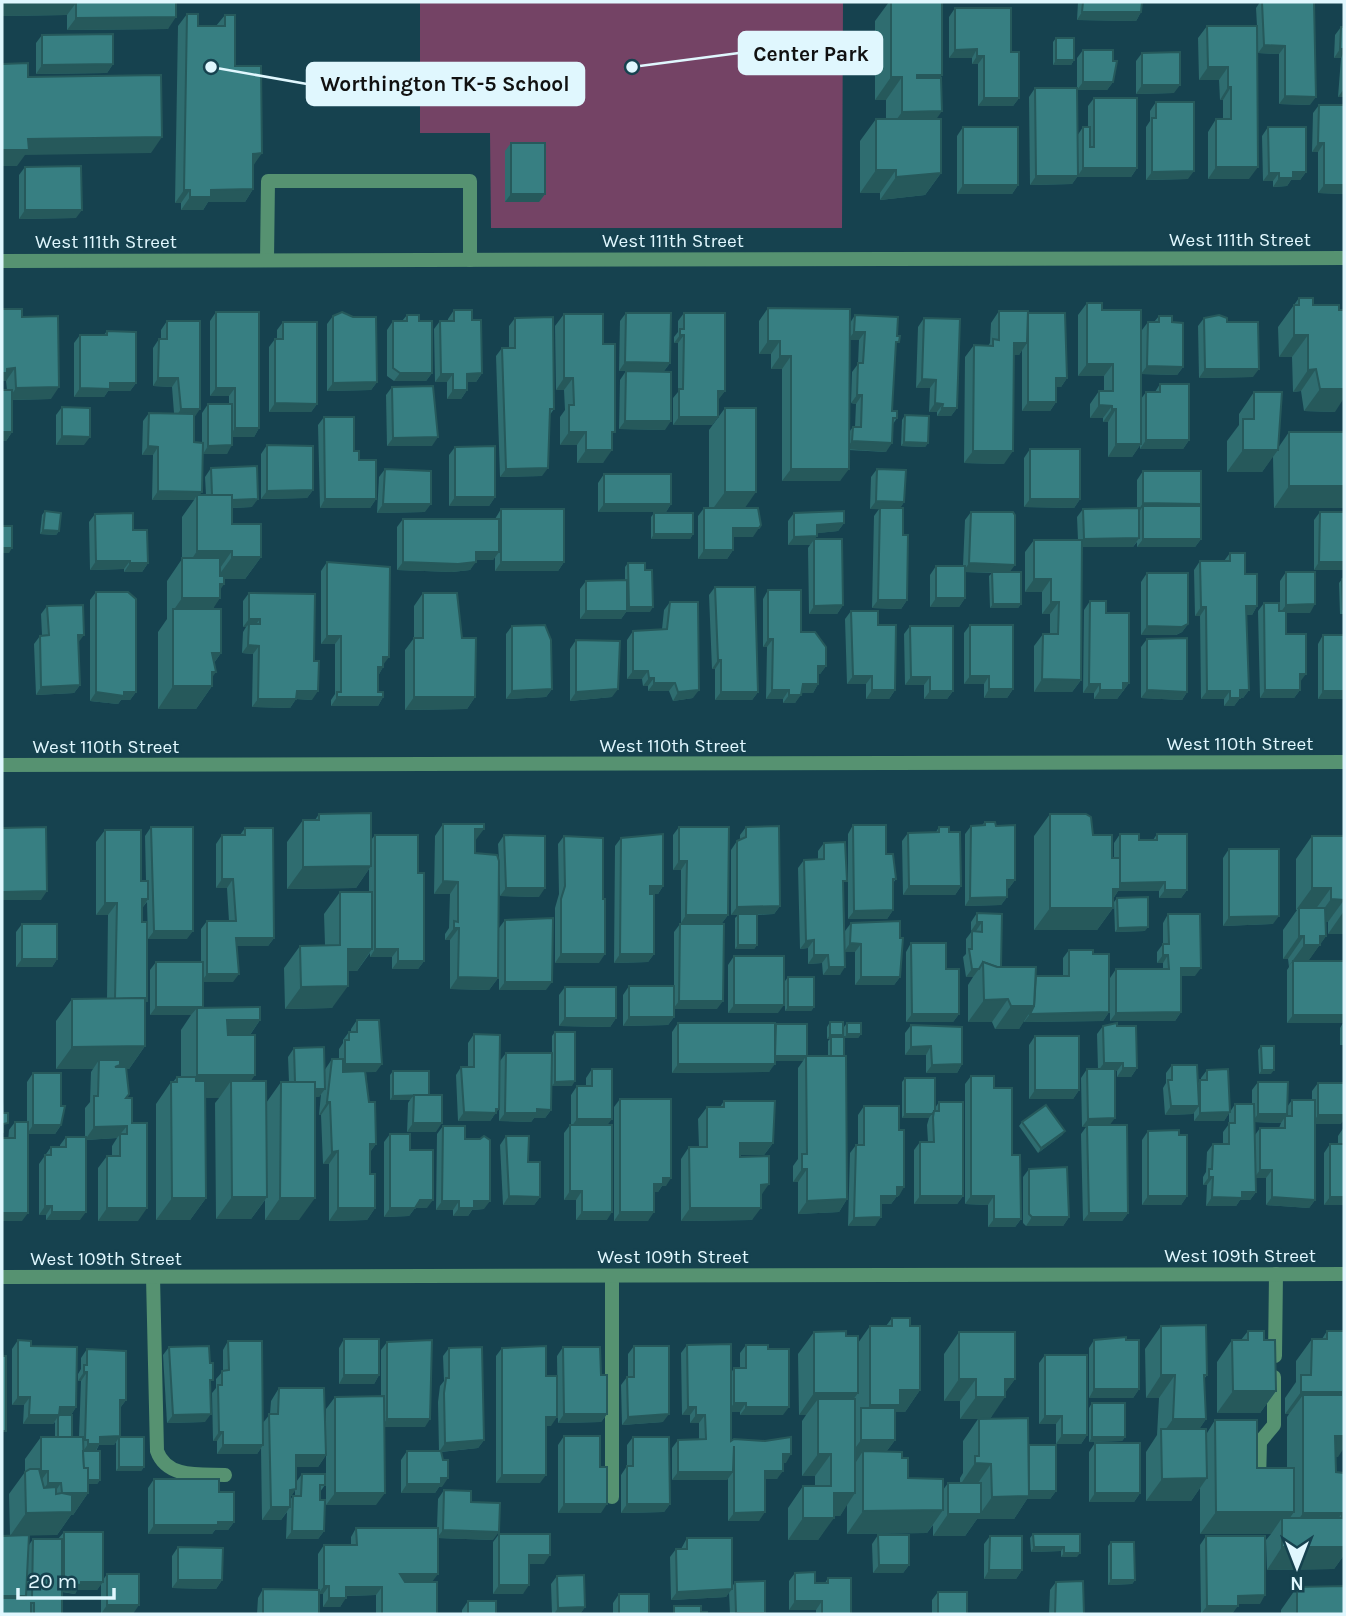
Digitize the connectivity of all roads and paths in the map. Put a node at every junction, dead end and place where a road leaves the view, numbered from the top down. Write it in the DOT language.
graph roads {
  1 [pos="1344,258"];
  2 [pos="267,260"];
  3 [pos="470,260"];
  4 [pos="2,261"];
  5 [pos="1344,762"];
  6 [pos="2,765"];
  7 [pos="1344,1273"];
  8 [pos="1276,1274"];
  9 [pos="612,1276"];
  10 [pos="153,1277"];
  11 [pos="2,1278"];
  12 [pos="225,1475"];
  13 [pos="1259,1480"];
  14 [pos="612,1497"];
  1 -- 3 [label="street, West 111th Street"];
  2 -- 3 [label="street, West 111th Street"];
  2 -- 3 [label="street"];
  2 -- 4 [label="street, West 111th Street"];
  5 -- 6 [label="street, West 110th Street"];
  7 -- 8 [label="street, West 109th Street"];
  8 -- 9 [label="street, West 109th Street"];
  8 -- 13 [label="street"];
  9 -- 10 [label="street, West 109th Street"];
  9 -- 14 [label="street"];
  10 -- 11 [label="street, West 109th Street"];
  10 -- 12 [label="street"];
}
